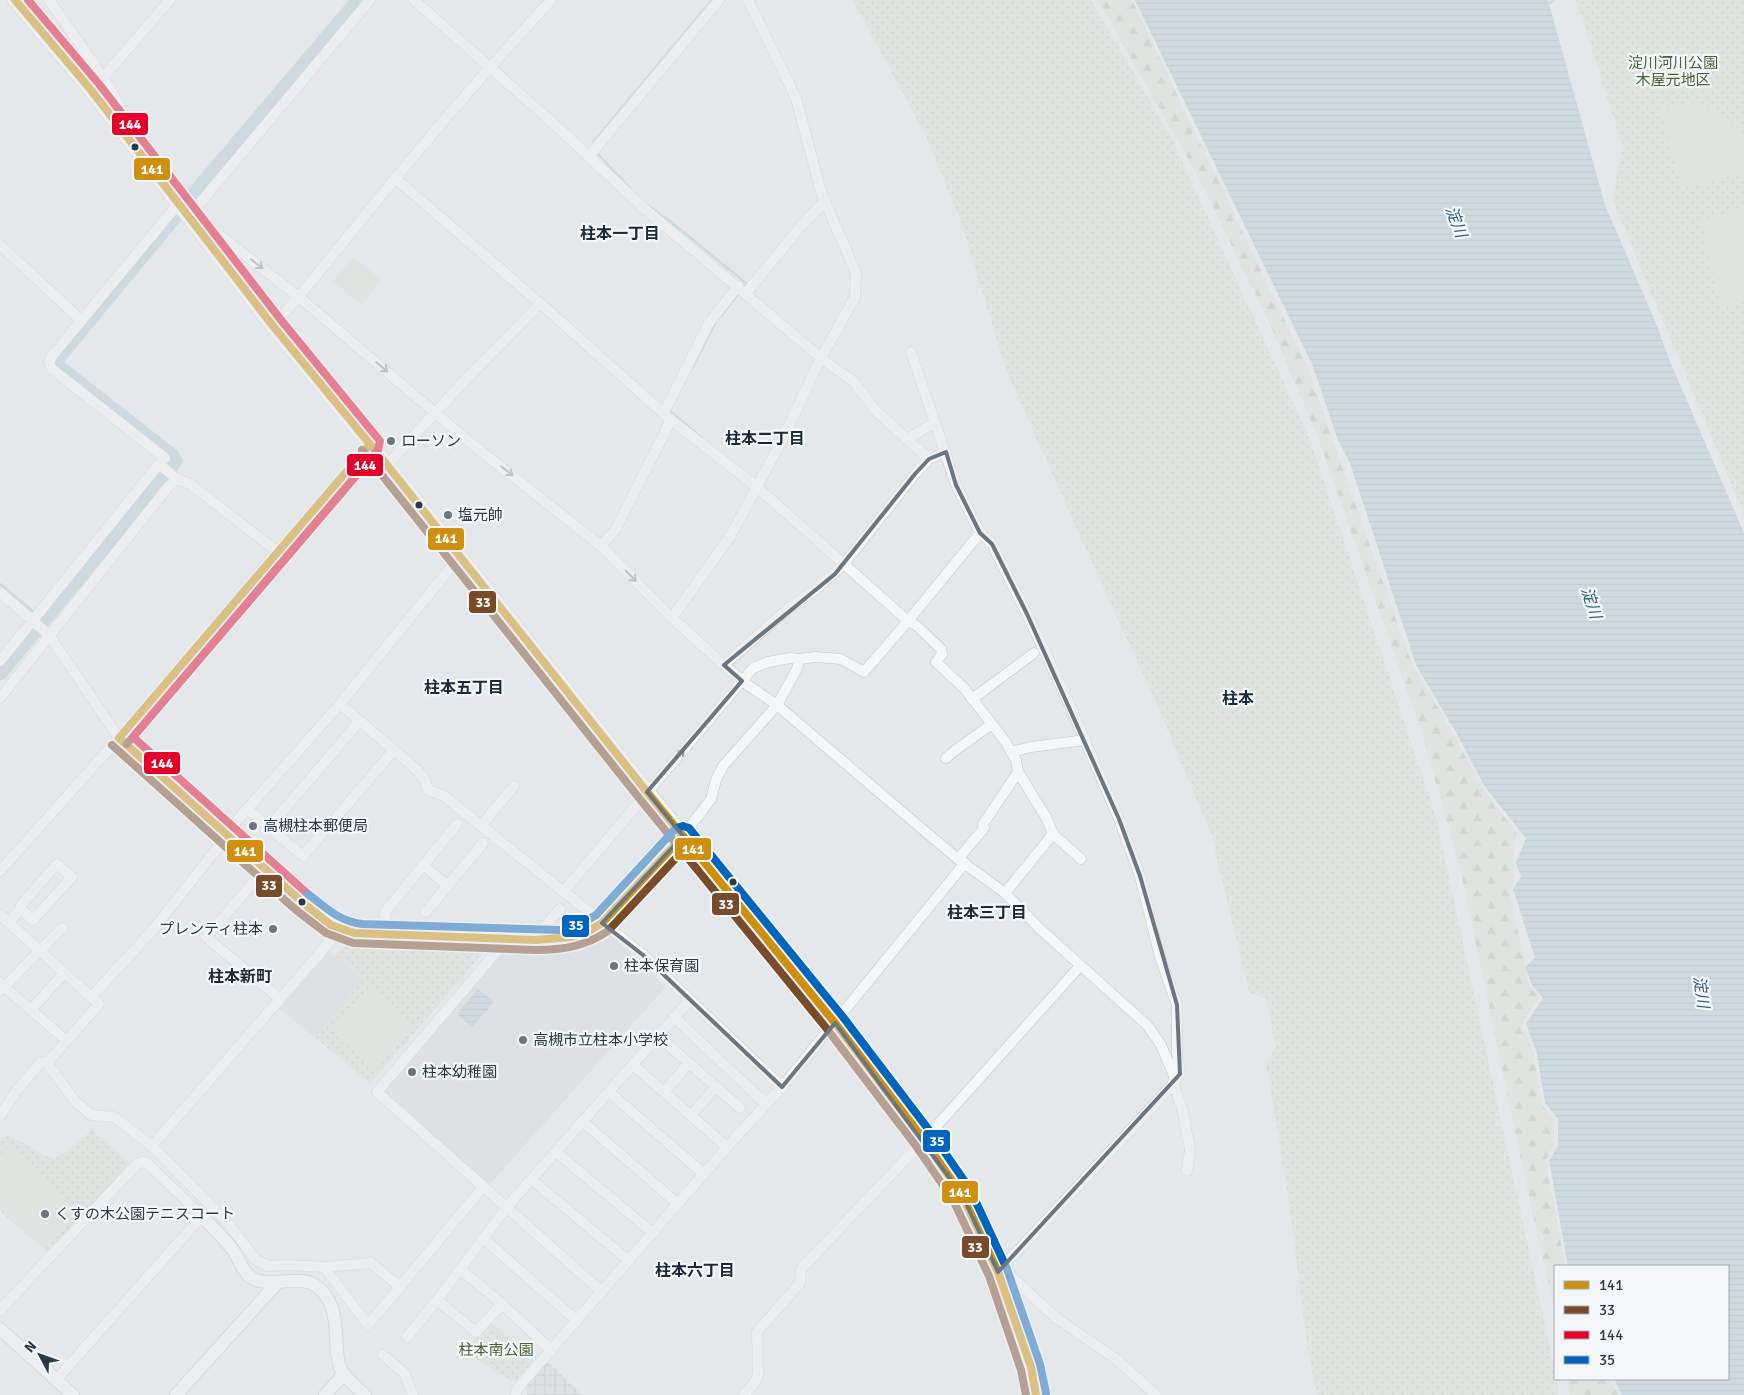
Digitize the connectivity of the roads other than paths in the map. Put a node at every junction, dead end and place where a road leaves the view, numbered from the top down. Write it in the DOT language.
graph roads {
  1 [pos="15,0"];
  2 [pos="49,0"];
  3 [pos="170,0"];
  4 [pos="370,0"];
  5 [pos="414,0"];
  6 [pos="551,0"];
  7 [pos="719,0"];
  8 [pos="748,0"];
  9 [pos="490,67"];
  10 [pos="102,78"];
  11 [pos="91,90"];
  12 [pos="588,156"];
  13 [pos="156,176"];
  14 [pos="395,178"];
  15 [pos="825,202"];
  16 [pos="178,204"];
  17 [pos="189,216"];
  18 [pos="0,245"];
  19 [pos="742,290"];
  20 [pos="299,297"];
  21 [pos="540,304"];
  22 [pos="81,320"];
  23 [pos="273,326"];
  24 [pos="911,352"];
  25 [pos="820,358"];
  26 [pos="435,412"];
  27 [pos="668,416"];
  28 [pos="934,423"];
  29 [pos="907,439"];
  30 [pos="370,444"];
  31 [pos="946,452"];
  32 [pos="929,459"];
  33 [pos="159,464"];
  34 [pos="387,465"];
  35 [pos="177,479"];
  36 [pos="757,487"];
  37 [pos="980,533"];
  38 [pos="602,546"];
  39 [pos="278,552"];
  40 [pos="460,556"];
  41 [pos="844,564"];
  42 [pos="0,592"];
  43 [pos="672,618"];
  44 [pos="33,620"];
  45 [pos="908,621"];
  46 [pos="49,635"];
  47 [pos="1034,653"];
  48 [pos="799,659"];
  49 [pos="0,662"];
  50 [pos="724,665"];
  51 [pos="742,681"];
  52 [pos="0,698"];
  53 [pos="972,700"];
  54 [pos="340,704"];
  55 [pos="778,705"];
  56 [pos="360,721"];
  57 [pos="992,724"];
  58 [pos="119,738"];
  59 [pos="1085,740"];
  60 [pos="393,752"];
  61 [pos="1011,752"];
  62 [pos="946,758"];
  63 [pos="1018,772"];
  64 [pos="514,786"];
  65 [pos="647,792"];
  66 [pos="247,809"];
  67 [pos="457,824"];
  68 [pos="481,826"];
  69 [pos="269,827"];
  70 [pos="227,834"];
  71 [pos="1053,834"];
  72 [pos="683,836"];
  73 [pos="483,843"];
  74 [pos="1081,859"];
  75 [pos="961,861"];
  76 [pos="423,865"];
  77 [pos="265,869"];
  78 [pos="0,871"];
  79 [pos="448,886"];
  80 [pos="563,892"];
  81 [pos="1005,893"];
  82 [pos="21,909"];
  83 [pos="560,909"];
  84 [pos="426,912"];
  85 [pos="0,914"];
  86 [pos="9,922"];
  87 [pos="602,923"];
  88 [pos="62,928"];
  89 [pos="338,929"];
  90 [pos="384,935"];
  91 [pos="499,940"];
  92 [pos="536,940"];
  93 [pos="39,950"];
  94 [pos="1080,966"];
  95 [pos="64,973"];
  96 [pos="2,986"];
  97 [pos="91,997"];
  98 [pos="279,998"];
  99 [pos="690,1000"];
  100 [pos="31,1010"];
  101 [pos="674,1017"];
  102 [pos="835,1024"];
  103 [pos="658,1036"];
  104 [pos="67,1041"];
  105 [pos="47,1063"];
  106 [pos="688,1063"];
  107 [pos="633,1065"];
  108 [pos="1173,1084"];
  109 [pos="716,1087"];
  110 [pos="782,1087"];
  111 [pos="609,1092"];
  112 [pos="664,1092"];
  113 [pos="766,1104"];
  114 [pos="740,1108"];
  115 [pos="0,1116"];
  116 [pos="691,1116"];
  117 [pos="582,1122"];
  118 [pos="924,1140"];
  119 [pos="152,1146"];
  120 [pos="727,1147"];
  121 [pos="556,1152"];
  122 [pos="1187,1171"];
  123 [pos="704,1174"];
  124 [pos="532,1179"];
  125 [pos="483,1187"];
  126 [pos="678,1204"];
  127 [pos="506,1208"];
  128 [pos="202,1216"];
  129 [pos="653,1233"];
  130 [pos="483,1238"];
  131 [pos="629,1261"];
  132 [pos="324,1267"];
  133 [pos="460,1269"];
  134 [pos="1000,1270"];
  135 [pos="278,1282"];
  136 [pos="400,1287"];
  137 [pos="602,1292"];
  138 [pos="437,1300"];
  139 [pos="502,1304"];
  140 [pos="0,1310"];
  141 [pos="577,1321"];
  142 [pos="0,1329"];
  143 [pos="407,1337"];
  144 [pos="551,1350"];
  145 [pos="383,1355"];
  146 [pos="344,1374"];
  147 [pos="56,1380"];
  148 [pos="73,1395"];
  149 [pos="176,1395"];
  150 [pos="325,1395"];
  151 [pos="366,1395"];
  152 [pos="413,1395"];
  153 [pos="516,1395"];
  154 [pos="744,1395"];
  155 [pos="1036,1395"];
  156 [pos="1156,1395"];
  1 -- 11 [label="main road"];
  2 -- 10 [label="street"];
  3 -- 10 [label="street"];
  4 -- 17 [label="street"];
  5 -- 9 [label="street"];
  6 -- 9 [label="street"];
  7 -- 12 [label="street"];
  8 -- 15 [label="street"];
  9 -- 12 [label="street"];
  9 -- 14 [label="street"];
  10 -- 11 [label="street"];
  10 -- 13 [label="street"];
  11 -- 13 [label="main road"];
  12 -- 19 [label="street"];
  13 -- 16 [label="main road"];
  14 -- 20 [label="street"];
  14 -- 21 [label="street"];
  15 -- 19 [label="street"];
  15 -- 25 [label="street"];
  16 -- 17 [label="main road"];
  16 -- 22 [label="street"];
  17 -- 20 [label="street, one-way"];
  17 -- 23 [label="main road"];
  18 -- 22 [label="street"];
  19 -- 25 [label="street"];
  19 -- 27 [label="street"];
  20 -- 23 [label="street"];
  20 -- 26 [label="street, one-way"];
  21 -- 26 [label="street"];
  21 -- 27 [label="street"];
  22 -- 33 [label="street"];
  23 -- 30 [label="main road"];
  24 -- 28 [label="street"];
  25 -- 29 [label="street"];
  25 -- 36 [label="street"];
  26 -- 34 [label="street"];
  26 -- 38 [label="street, one-way"];
  27 -- 36 [label="street"];
  27 -- 38 [label="street"];
  28 -- 29 [label="street"];
  28 -- 31 [label="street"];
  29 -- 32 [label="street"];
  30 -- 34 [label="main road"];
  30 -- 39 [label="street"];
  31 -- 32 [label="street"];
  31 -- 37 [label="street"];
  32 -- 41 [label="street"];
  33 -- 35 [label="street"];
  33 -- 44 [label="street"];
  34 -- 40 [label="main road"];
  35 -- 39 [label="street"];
  35 -- 46 [label="street"];
  36 -- 41 [label="street"];
  36 -- 43 [label="street"];
  37 -- 45 [label="street"];
  37 -- 59 [label="street"];
  38 -- 43 [label="street, one-way"];
  39 -- 58 [label="street"];
  40 -- 54 [label="street"];
  40 -- 65 [label="main road"];
  41 -- 45 [label="street"];
  41 -- 50 [label="street"];
  42 -- 44 [label="street"];
  43 -- 50 [label="street"];
  44 -- 46 [label="street"];
  44 -- 49 [label="street"];
  45 -- 48 [label="street"];
  45 -- 53 [label="street"];
  46 -- 52 [label="street"];
  46 -- 58 [label="street"];
  47 -- 53 [label="street"];
  48 -- 51 [label="street"];
  48 -- 55 [label="street"];
  50 -- 51 [label="street"];
  51 -- 55 [label="street"];
  65 -- 51 [label="street, one-way"];
  53 -- 57 [label="street"];
  54 -- 56 [label="street"];
  54 -- 66 [label="street"];
  55 -- 72 [label="street"];
  55 -- 75 [label="street"];
  56 -- 60 [label="street"];
  56 -- 69 [label="street"];
  57 -- 61 [label="street"];
  57 -- 62 [label="street"];
  58 -- 70 [label="street"];
  58 -- 78 [label="street"];
  59 -- 61 [label="street"];
  59 -- 108 [label="street"];
  60 -- 68 [label="street"];
  60 -- 69 [label="street"];
  61 -- 63 [label="street"];
  63 -- 71 [label="street"];
  63 -- 75 [label="street"];
  64 -- 68 [label="street"];
  65 -- 72 [label="main road"];
  65 -- 80 [label="street"];
  66 -- 69 [label="street"];
  66 -- 70 [label="street"];
  67 -- 76 [label="street"];
  68 -- 80 [label="street"];
  70 -- 77 [label="street"];
  70 -- 97 [label="street"];
  71 -- 74 [label="street"];
  71 -- 81 [label="street"];
  72 -- 87 [label="street"];
  72 -- 102 [label="main road"];
  73 -- 79 [label="street"];
  75 -- 81 [label="street"];
  75 -- 102 [label="street"];
  76 -- 79 [label="street"];
  76 -- 90 [label="street"];
  77 -- 89 [label="street"];
  77 -- 98 [label="street"];
  79 -- 84 [label="street"];
  80 -- 87 [label="street"];
  81 -- 94 [label="street"];
  82 -- 82 [label="street"];
  82 -- 86 [label="street"];
  83 -- 92 [label="street"];
  85 -- 86 [label="street"];
  86 -- 93 [label="street"];
  87 -- 92 [label="street"];
  87 -- 99 [label="street"];
  88 -- 93 [label="street"];
  89 -- 90 [label="street"];
  89 -- 98 [label="street"];
  90 -- 91 [label="street"];
  91 -- 92 [label="street"];
  91 -- 125 [label="street"];
  93 -- 95 [label="street"];
  93 -- 96 [label="street"];
  94 -- 108 [label="street"];
  94 -- 118 [label="street"];
  95 -- 97 [label="street"];
  95 -- 100 [label="street"];
  96 -- 100 [label="street"];
  97 -- 104 [label="street"];
  98 -- 119 [label="street"];
  99 -- 101 [label="street"];
  99 -- 110 [label="street"];
  100 -- 104 [label="street"];
  101 -- 103 [label="street"];
  101 -- 113 [label="street"];
  102 -- 110 [label="street"];
  102 -- 118 [label="main road"];
  103 -- 106 [label="street"];
  103 -- 107 [label="street"];
  104 -- 105 [label="street"];
  105 -- 115 [label="street"];
  105 -- 119 [label="street"];
  106 -- 109 [label="street"];
  106 -- 112 [label="street"];
  107 -- 111 [label="street"];
  107 -- 112 [label="street"];
  108 -- 122 [label="street"];
  108 -- 134 [label="street"];
  109 -- 114 [label="street"];
  109 -- 116 [label="street"];
  110 -- 113 [label="street"];
  111 -- 117 [label="street"];
  111 -- 123 [label="street"];
  112 -- 116 [label="street"];
  113 -- 120 [label="street"];
  116 -- 120 [label="street"];
  117 -- 121 [label="street"];
  117 -- 126 [label="street"];
  118 -- 134 [label="main road"];
  118 -- 154 [label="street"];
  119 -- 132 [label="street"];
  120 -- 123 [label="street"];
  121 -- 124 [label="street"];
  121 -- 129 [label="street"];
  123 -- 126 [label="street"];
  124 -- 127 [label="street"];
  124 -- 131 [label="street"];
  125 -- 127 [label="street"];
  125 -- 136 [label="street"];
  126 -- 129 [label="street"];
  127 -- 130 [label="street"];
  127 -- 137 [label="street"];
  128 -- 135 [label="street"];
  128 -- 140 [label="street"];
  128 -- 147 [label="street"];
  129 -- 131 [label="street"];
  130 -- 133 [label="street"];
  130 -- 141 [label="street"];
  131 -- 137 [label="street"];
  132 -- 136 [label="street"];
  132 -- 136 [label="street"];
  133 -- 138 [label="street"];
  133 -- 139 [label="street"];
  134 -- 155 [label="main road"];
  134 -- 156 [label="street"];
  135 -- 146 [label="street"];
  135 -- 149 [label="street"];
  137 -- 141 [label="street"];
  138 -- 139 [label="street"];
  138 -- 143 [label="street"];
  139 -- 144 [label="street"];
  141 -- 144 [label="street"];
  142 -- 147 [label="street"];
  144 -- 153 [label="street"];
  145 -- 152 [label="street"];
  146 -- 150 [label="street"];
  146 -- 151 [label="street"];
  147 -- 148 [label="street"];
}
